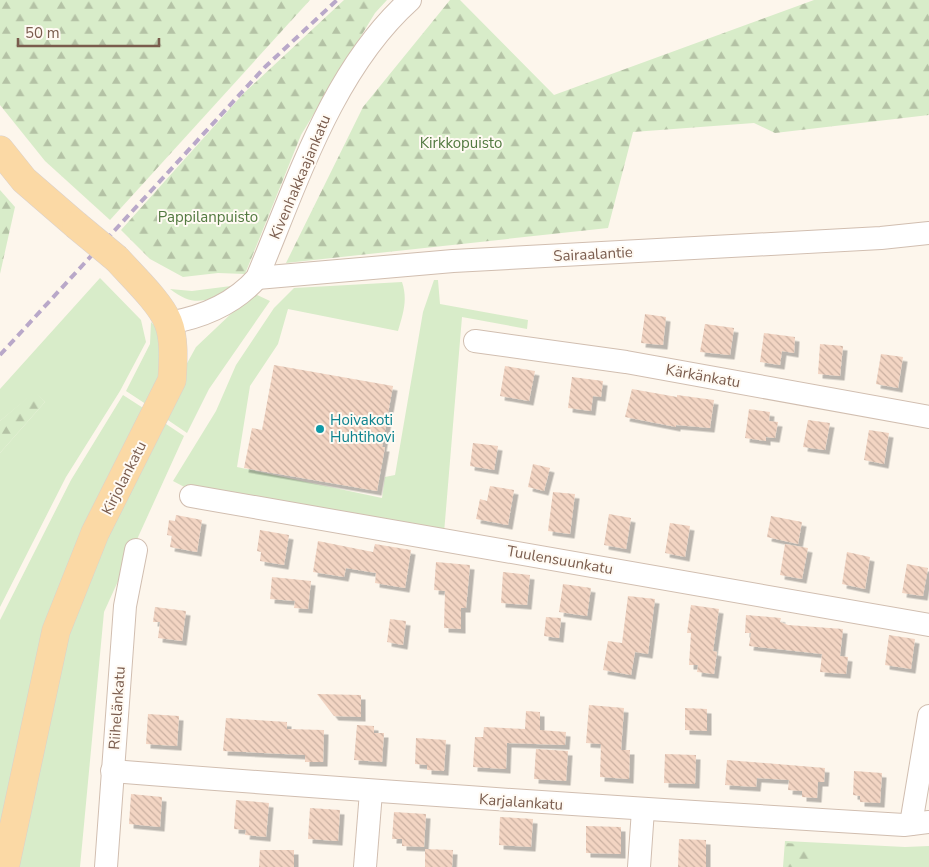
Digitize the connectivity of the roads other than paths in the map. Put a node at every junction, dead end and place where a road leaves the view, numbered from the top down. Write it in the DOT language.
graph roads {
  1 [pos="410,0"];
  2 [pos="0,150"];
  3 [pos="929,233"];
  4 [pos="258,278"];
  5 [pos="169,322"];
  6 [pos="475,341"];
  7 [pos="929,417"];
  8 [pos="191,496"];
  9 [pos="136,550"];
  10 [pos="929,625"];
  11 [pos="929,716"];
  12 [pos="112,771"];
  13 [pos="371,792"];
  14 [pos="643,810"];
  15 [pos="920,823"];
  16 [pos="5,867"];
  17 [pos="106,867"];
  18 [pos="366,867"];
  19 [pos="639,867"];
  1 -- 4 [label="street, Kivenhakkaajankatu"];
  2 -- 5 [label="main road, Kirjolankatu, bridge"];
  3 -- 4 [label="street, Sairaalantie"];
  4 -- 5 [label="street, Kivenhakkaajankatu"];
  5 -- 16 [label="main road, Kirjolankatu"];
  6 -- 7 [label="street, Kärkänkatu"];
  8 -- 10 [label="street, Tuulensuunkatu"];
  9 -- 12 [label="street, Riihelänkatu"];
  11 -- 15 [label="street"];
  12 -- 13 [label="street, Karjalankatu"];
  12 -- 17 [label="street, Riihelänkatu"];
  13 -- 14 [label="street, Karjalankatu"];
  13 -- 18 [label="street"];
  14 -- 15 [label="street, Karjalankatu"];
  14 -- 19 [label="street"];
}
